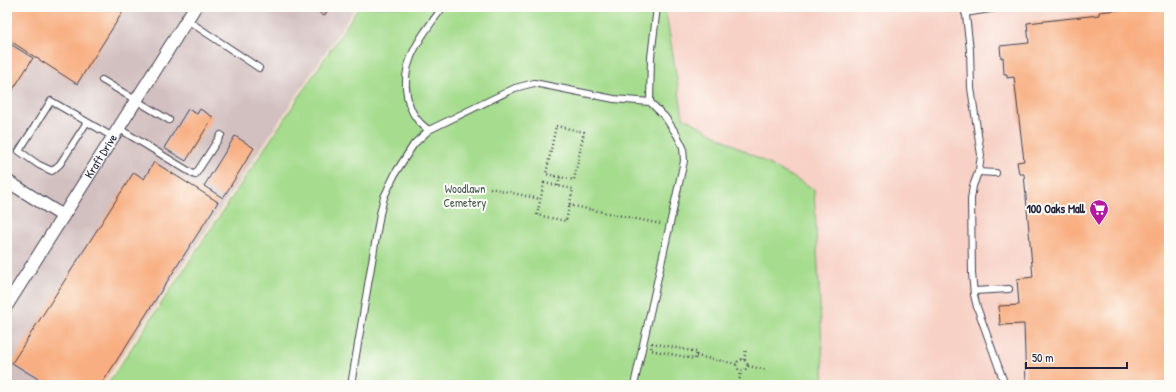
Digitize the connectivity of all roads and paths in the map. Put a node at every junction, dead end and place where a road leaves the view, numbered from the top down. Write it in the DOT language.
graph roads {
  1 [pos="195,7"];
  2 [pos="443,7"];
  3 [pos="656,7"];
  4 [pos="1002,7"];
  5 [pos="965,10"];
  6 [pos="187,20"];
  7 [pos="259,68"];
  8 [pos="102,80"];
  9 [pos="136,100"];
  10 [pos="650,102"];
  11 [pos="169,120"];
  12 [pos="87,122"];
  13 [pos="428,130"];
  14 [pos="116,133"];
  15 [pos="221,135"];
  16 [pos="978,172"];
  17 [pos="996,173"];
  18 [pos="560,177"];
  19 [pos="7,180"];
  20 [pos="558,186"];
  21 [pos="490,188"];
  22 [pos="540,199"];
  23 [pos="569,205"];
  24 [pos="63,216"];
  25 [pos="670,226"];
  26 [pos="1009,289"];
  27 [pos="974,291"];
  28 [pos="7,305"];
  29 [pos="746,349"];
  30 [pos="696,356"];
  31 [pos="744,360"];
  32 [pos="737,364"];
  33 [pos="748,366"];
  34 [pos="767,370"];
  35 [pos="741,371"];
  36 [pos="739,383"];
  37 [pos="351,385"];
  38 [pos="634,385"];
  39 [pos="1005,385"];
  1 -- 6 [label="street, Kraft Drive"];
  2 -- 13 [label="lane"];
  3 -- 10 [label="lane"];
  4 -- 5 [label="lane"];
  5 -- 16 [label="lane"];
  6 -- 7 [label="lane"];
  6 -- 9 [label="street, Kraft Drive"];
  8 -- 9 [label="lane"];
  9 -- 11 [label="lane"];
  9 -- 14 [label="street, Kraft Drive"];
  10 -- 13 [label="lane"];
  10 -- 25 [label="lane"];
  12 -- 12 [label="lane"];
  12 -- 14 [label="lane"];
  13 -- 37 [label="lane"];
  14 -- 15 [label="lane"];
  14 -- 24 [label="street, Kraft Drive"];
  16 -- 17 [label="lane"];
  16 -- 27 [label="lane"];
  18 -- 18 [label="path"];
  18 -- 20 [label="path"];
  19 -- 24 [label="street"];
  20 -- 22 [label="path"];
  20 -- 23 [label="path"];
  21 -- 22 [label="path"];
  22 -- 23 [label="path"];
  23 -- 25 [label="path"];
  24 -- 28 [label="street, Kraft Drive"];
  25 -- 38 [label="lane"];
  26 -- 27 [label="lane"];
  27 -- 39 [label="lane"];
  29 -- 31 [label="path"];
  30 -- 30 [label="path"];
  30 -- 32 [label="path"];
  31 -- 32 [label="path"];
  31 -- 33 [label="path"];
  32 -- 35 [label="path"];
  33 -- 34 [label="path"];
  33 -- 35 [label="path"];
  35 -- 36 [label="path"];
}
